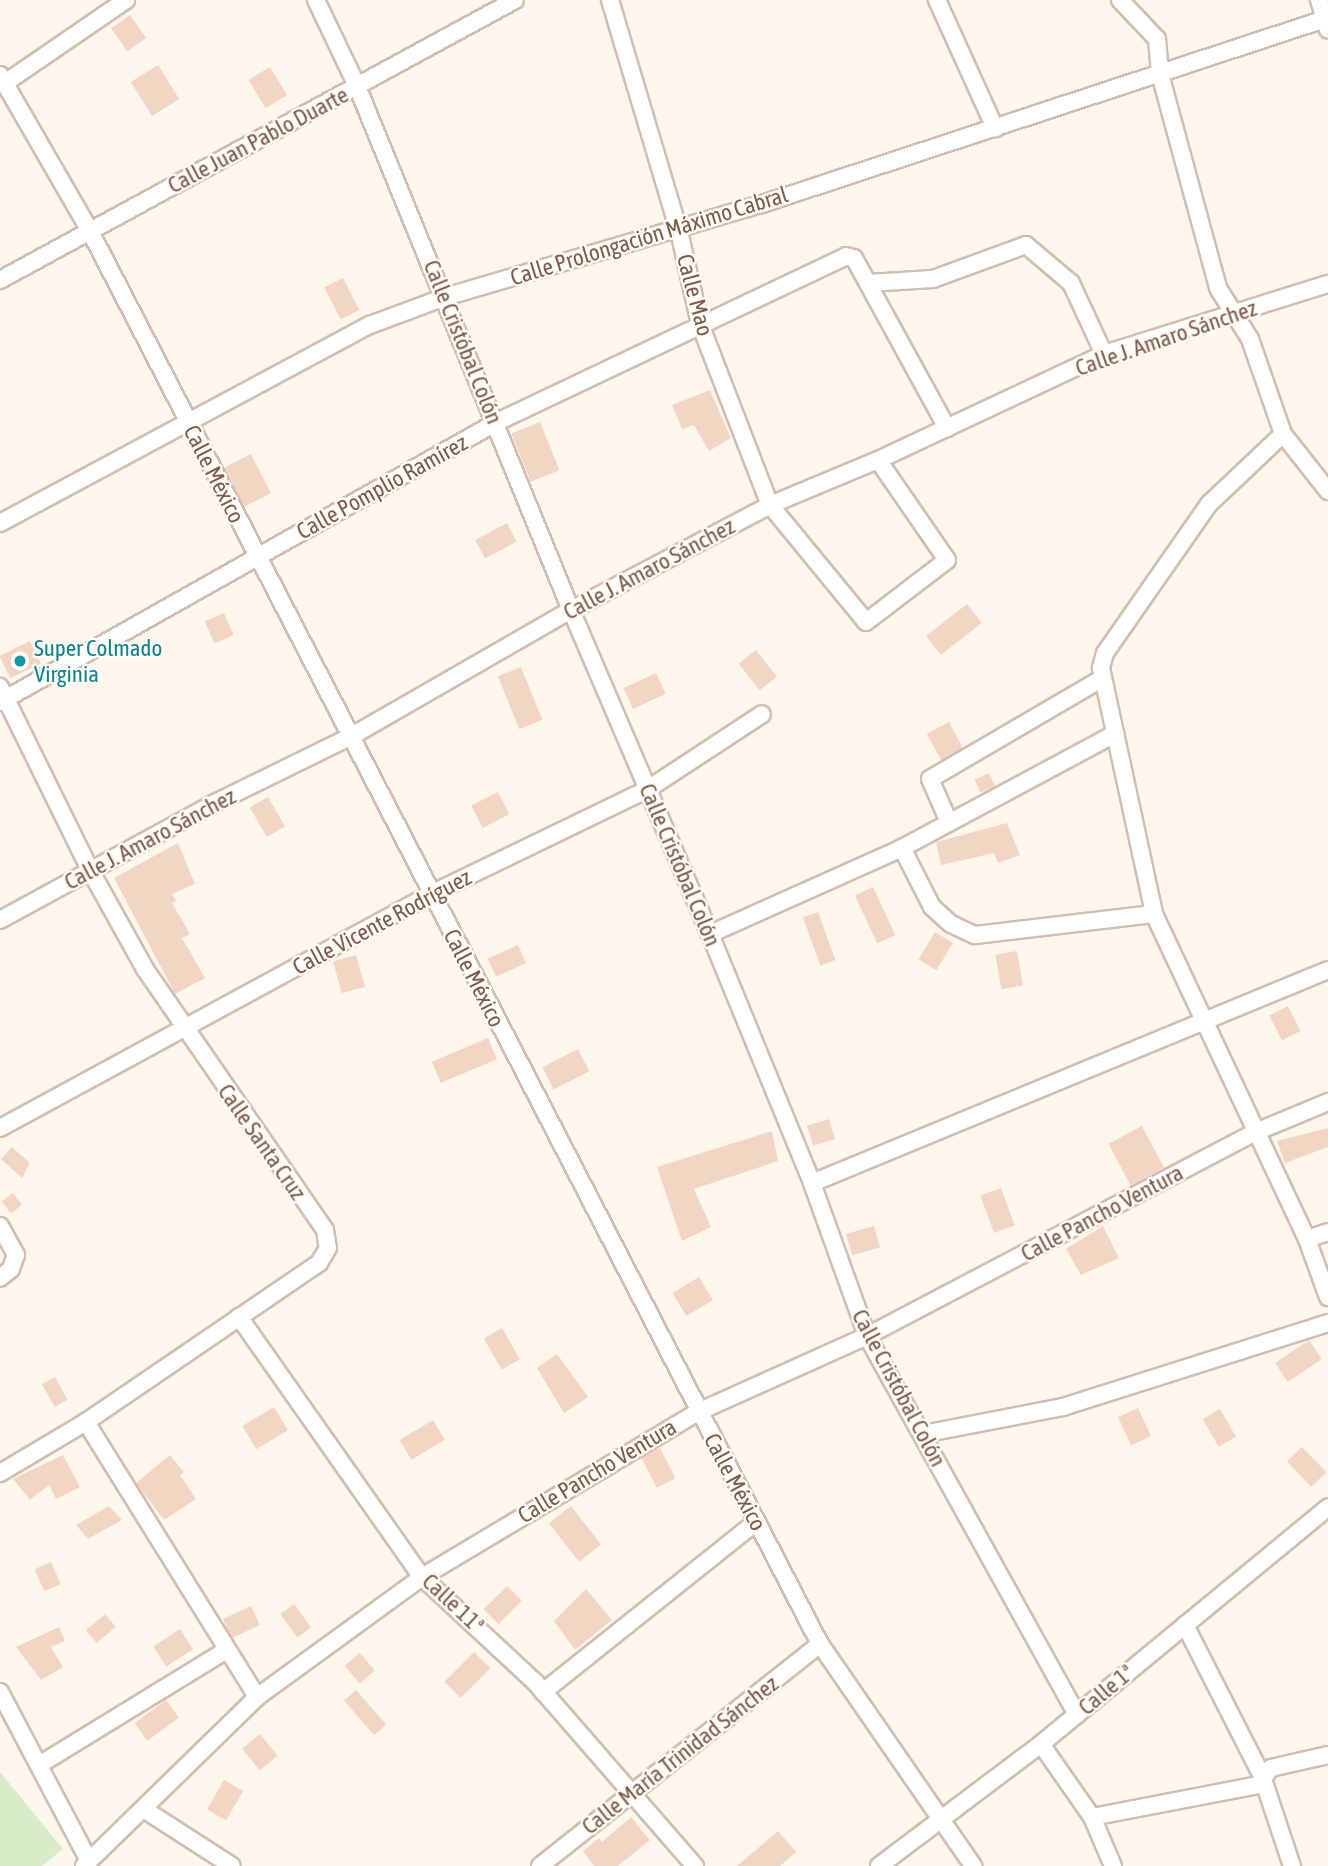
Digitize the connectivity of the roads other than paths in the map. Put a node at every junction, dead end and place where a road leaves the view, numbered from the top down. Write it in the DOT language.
graph roads {
  1 [pos="126,0"];
  2 [pos="316,0"];
  3 [pos="515,0"];
  4 [pos="610,0"];
  5 [pos="937,0"];
  6 [pos="1120,0"];
  7 [pos="1320,0"];
  8 [pos="1327,23"];
  9 [pos="1160,74"];
  10 [pos="2,79"];
  11 [pos="358,86"];
  12 [pos="995,128"];
  13 [pos="90,231"];
  14 [pos="679,231"];
  15 [pos="0,279"];
  16 [pos="868,283"];
  17 [pos="1328,284"];
  18 [pos="445,297"];
  19 [pos="1231,314"];
  20 [pos="700,324"];
  21 [pos="1104,355"];
  22 [pos="187,422"];
  23 [pos="497,422"];
  24 [pos="947,428"];
  25 [pos="1283,433"];
  26 [pos="878,460"];
  27 [pos="1328,491"];
  28 [pos="770,505"];
  29 [pos="0,523"];
  30 [pos="257,557"];
  31 [pos="571,610"];
  32 [pos="1103,678"];
  33 [pos="2,696"];
  34 [pos="762,714"];
  35 [pos="1115,734"];
  36 [pos="350,737"];
  37 [pos="648,789"];
  38 [pos="948,822"];
  39 [pos="902,848"];
  40 [pos="90,870"];
  41 [pos="431,894"];
  42 [pos="1154,914"];
  43 [pos="0,920"];
  44 [pos="710,934"];
  45 [pos="1328,970"];
  46 [pos="1206,1023"];
  47 [pos="184,1031"];
  48 [pos="1328,1102"];
  49 [pos="0,1128"];
  50 [pos="1258,1131"];
  51 [pos="812,1183"];
  52 [pos="0,1226"];
  53 [pos="1328,1232"];
  54 [pos="1307,1239"];
  55 [pos="0,1279"];
  56 [pos="1328,1297"];
  57 [pos="239,1317"];
  58 [pos="1328,1322"];
  59 [pos="867,1336"];
  60 [pos="698,1412"];
  61 [pos="86,1422"];
  62 [pos="923,1434"];
  63 [pos="0,1473"];
  64 [pos="1328,1507"];
  65 [pos="756,1522"];
  66 [pos="422,1577"];
  67 [pos="1185,1625"];
  68 [pos="820,1644"];
  69 [pos="227,1650"];
  70 [pos="0,1692"];
  71 [pos="543,1692"];
  72 [pos="257,1697"];
  73 [pos="1077,1715"];
  74 [pos="1041,1744"];
  75 [pos="1328,1755"];
  76 [pos="38,1765"];
  77 [pos="1262,1776"];
  78 [pos="629,1793"];
  79 [pos="145,1810"];
  80 [pos="940,1816"];
  81 [pos="1092,1817"];
  82 [pos="86,1863"];
  83 [pos="232,1866"];
  84 [pos="540,1866"];
  85 [pos="695,1866"];
  86 [pos="879,1866"];
  87 [pos="973,1866"];
  88 [pos="1113,1866"];
  89 [pos="1292,1866"];
  1 -- 10 [label="street"];
  2 -- 11 [label="street, Calle Cristóbal Colón"];
  3 -- 11 [label="street, Calle Juan Pablo Duarte"];
  4 -- 14 [label="street, Calle Mao"];
  5 -- 12 [label="street"];
  6 -- 9 [label="street"];
  7 -- 8 [label="street"];
  8 -- 9 [label="street, Calle Prolongación Máximo Cabral"];
  9 -- 12 [label="street, Calle Prolongación Máximo Cabral"];
  9 -- 19 [label="street"];
  10 -- 13 [label="street, Calle México"];
  11 -- 13 [label="street, Calle Juan Pablo Duarte"];
  11 -- 18 [label="street, Calle Cristóbal Colón"];
  12 -- 14 [label="street, Calle Prolongación Máximo Cabral"];
  13 -- 15 [label="street, Calle Juan Pablo Duarte"];
  13 -- 22 [label="street, Calle México"];
  14 -- 18 [label="street, Calle Prolongación Máximo Cabral"];
  14 -- 20 [label="street, Calle Mao"];
  16 -- 20 [label="street, Calle Pomplio Ramírez"];
  16 -- 21 [label="street"];
  16 -- 24 [label="street"];
  17 -- 19 [label="street, Calle J. Amaro Sánchez"];
  18 -- 22 [label="street, Calle Prolongación Máximo Cabral"];
  18 -- 23 [label="street, Calle Cristóbal Colón"];
  19 -- 21 [label="street, Calle J. Amaro Sánchez"];
  19 -- 25 [label="street"];
  20 -- 23 [label="street, Calle Pomplio Ramírez"];
  20 -- 28 [label="street, Calle Mao"];
  21 -- 24 [label="street, Calle J. Amaro Sánchez"];
  22 -- 29 [label="street, Calle Prolongación Máximo Cabral"];
  22 -- 30 [label="street, Calle México"];
  23 -- 30 [label="street, Calle Pomplio Ramírez"];
  23 -- 31 [label="street, Calle Cristóbal Colón"];
  24 -- 26 [label="street, Calle J. Amaro Sánchez"];
  25 -- 27 [label="street"];
  25 -- 32 [label="street"];
  26 -- 28 [label="street, Calle J. Amaro Sánchez"];
  26 -- 28 [label="street, Calle Mao"];
  28 -- 31 [label="street, Calle J. Amaro Sánchez"];
  30 -- 33 [label="street, Calle Pomplio Ramírez"];
  30 -- 36 [label="street, Calle México"];
  31 -- 36 [label="street, Calle J. Amaro Sánchez"];
  31 -- 37 [label="street, Calle Cristóbal Colón"];
  32 -- 35 [label="street"];
  32 -- 38 [label="street"];
  33 -- 40 [label="street, Calle Santa Cruz"];
  34 -- 37 [label="street, Calle Vicente Rodríguez"];
  35 -- 38 [label="street"];
  35 -- 42 [label="street"];
  36 -- 40 [label="street, Calle J. Amaro Sánchez"];
  36 -- 41 [label="street, Calle México"];
  37 -- 41 [label="street, Calle Vicente Rodríguez"];
  37 -- 44 [label="street, Calle Cristóbal Colón"];
  38 -- 39 [label="street"];
  39 -- 42 [label="street"];
  39 -- 44 [label="street"];
  40 -- 43 [label="street, Calle J. Amaro Sánchez"];
  40 -- 47 [label="street, Calle Santa Cruz"];
  41 -- 47 [label="street, Calle Vicente Rodríguez"];
  41 -- 60 [label="street, Calle México"];
  42 -- 46 [label="street"];
  44 -- 51 [label="street, Calle Cristóbal Colón"];
  45 -- 46 [label="street"];
  46 -- 50 [label="street"];
  46 -- 51 [label="street"];
  47 -- 49 [label="street, Calle Vicente Rodríguez"];
  47 -- 57 [label="street, Calle Santa Cruz"];
  48 -- 50 [label="street, Calle Pancho Ventura"];
  50 -- 54 [label="street"];
  50 -- 59 [label="street, Calle Pancho Ventura"];
  51 -- 59 [label="street, Calle Cristóbal Colón"];
  52 -- 55 [label="street"];
  53 -- 54 [label="street"];
  54 -- 56 [label="street"];
  57 -- 61 [label="street, Calle Santa Cruz"];
  57 -- 66 [label="street, Calle 11ª"];
  58 -- 62 [label="street"];
  59 -- 60 [label="street, Calle Pancho Ventura"];
  59 -- 62 [label="street, Calle Cristóbal Colón"];
  60 -- 65 [label="street, Calle México"];
  60 -- 66 [label="street, Calle Pancho Ventura"];
  61 -- 63 [label="street, Calle Santa Cruz"];
  61 -- 69 [label="street"];
  62 -- 73 [label="street, Calle Cristóbal Colón"];
  64 -- 67 [label="street, Calle 1ª"];
  65 -- 68 [label="street, Calle México"];
  65 -- 71 [label="street"];
  66 -- 71 [label="street, Calle 11ª"];
  66 -- 72 [label="street, Calle Pancho Ventura"];
  67 -- 73 [label="street, Calle 1ª"];
  67 -- 77 [label="street"];
  68 -- 78 [label="street, Calle María Trinidad Sánchez"];
  68 -- 80 [label="street, Calle México"];
  69 -- 72 [label="street"];
  69 -- 76 [label="street"];
  70 -- 76 [label="street"];
  71 -- 78 [label="street, Calle 11ª"];
  72 -- 79 [label="street, Calle Pancho Ventura"];
  73 -- 74 [label="street, Calle 1ª"];
  74 -- 80 [label="street, Calle 1ª"];
  74 -- 81 [label="street"];
  75 -- 77 [label="street"];
  76 -- 82 [label="street"];
  77 -- 81 [label="street"];
  77 -- 89 [label="street"];
  78 -- 84 [label="street, Calle María Trinidad Sánchez"];
  78 -- 85 [label="street, Calle 11ª"];
  79 -- 82 [label="street, Calle Pancho Ventura"];
  79 -- 83 [label="street"];
  80 -- 86 [label="street, Calle 1ª"];
  80 -- 87 [label="street, Calle México"];
  81 -- 88 [label="street"];
}
